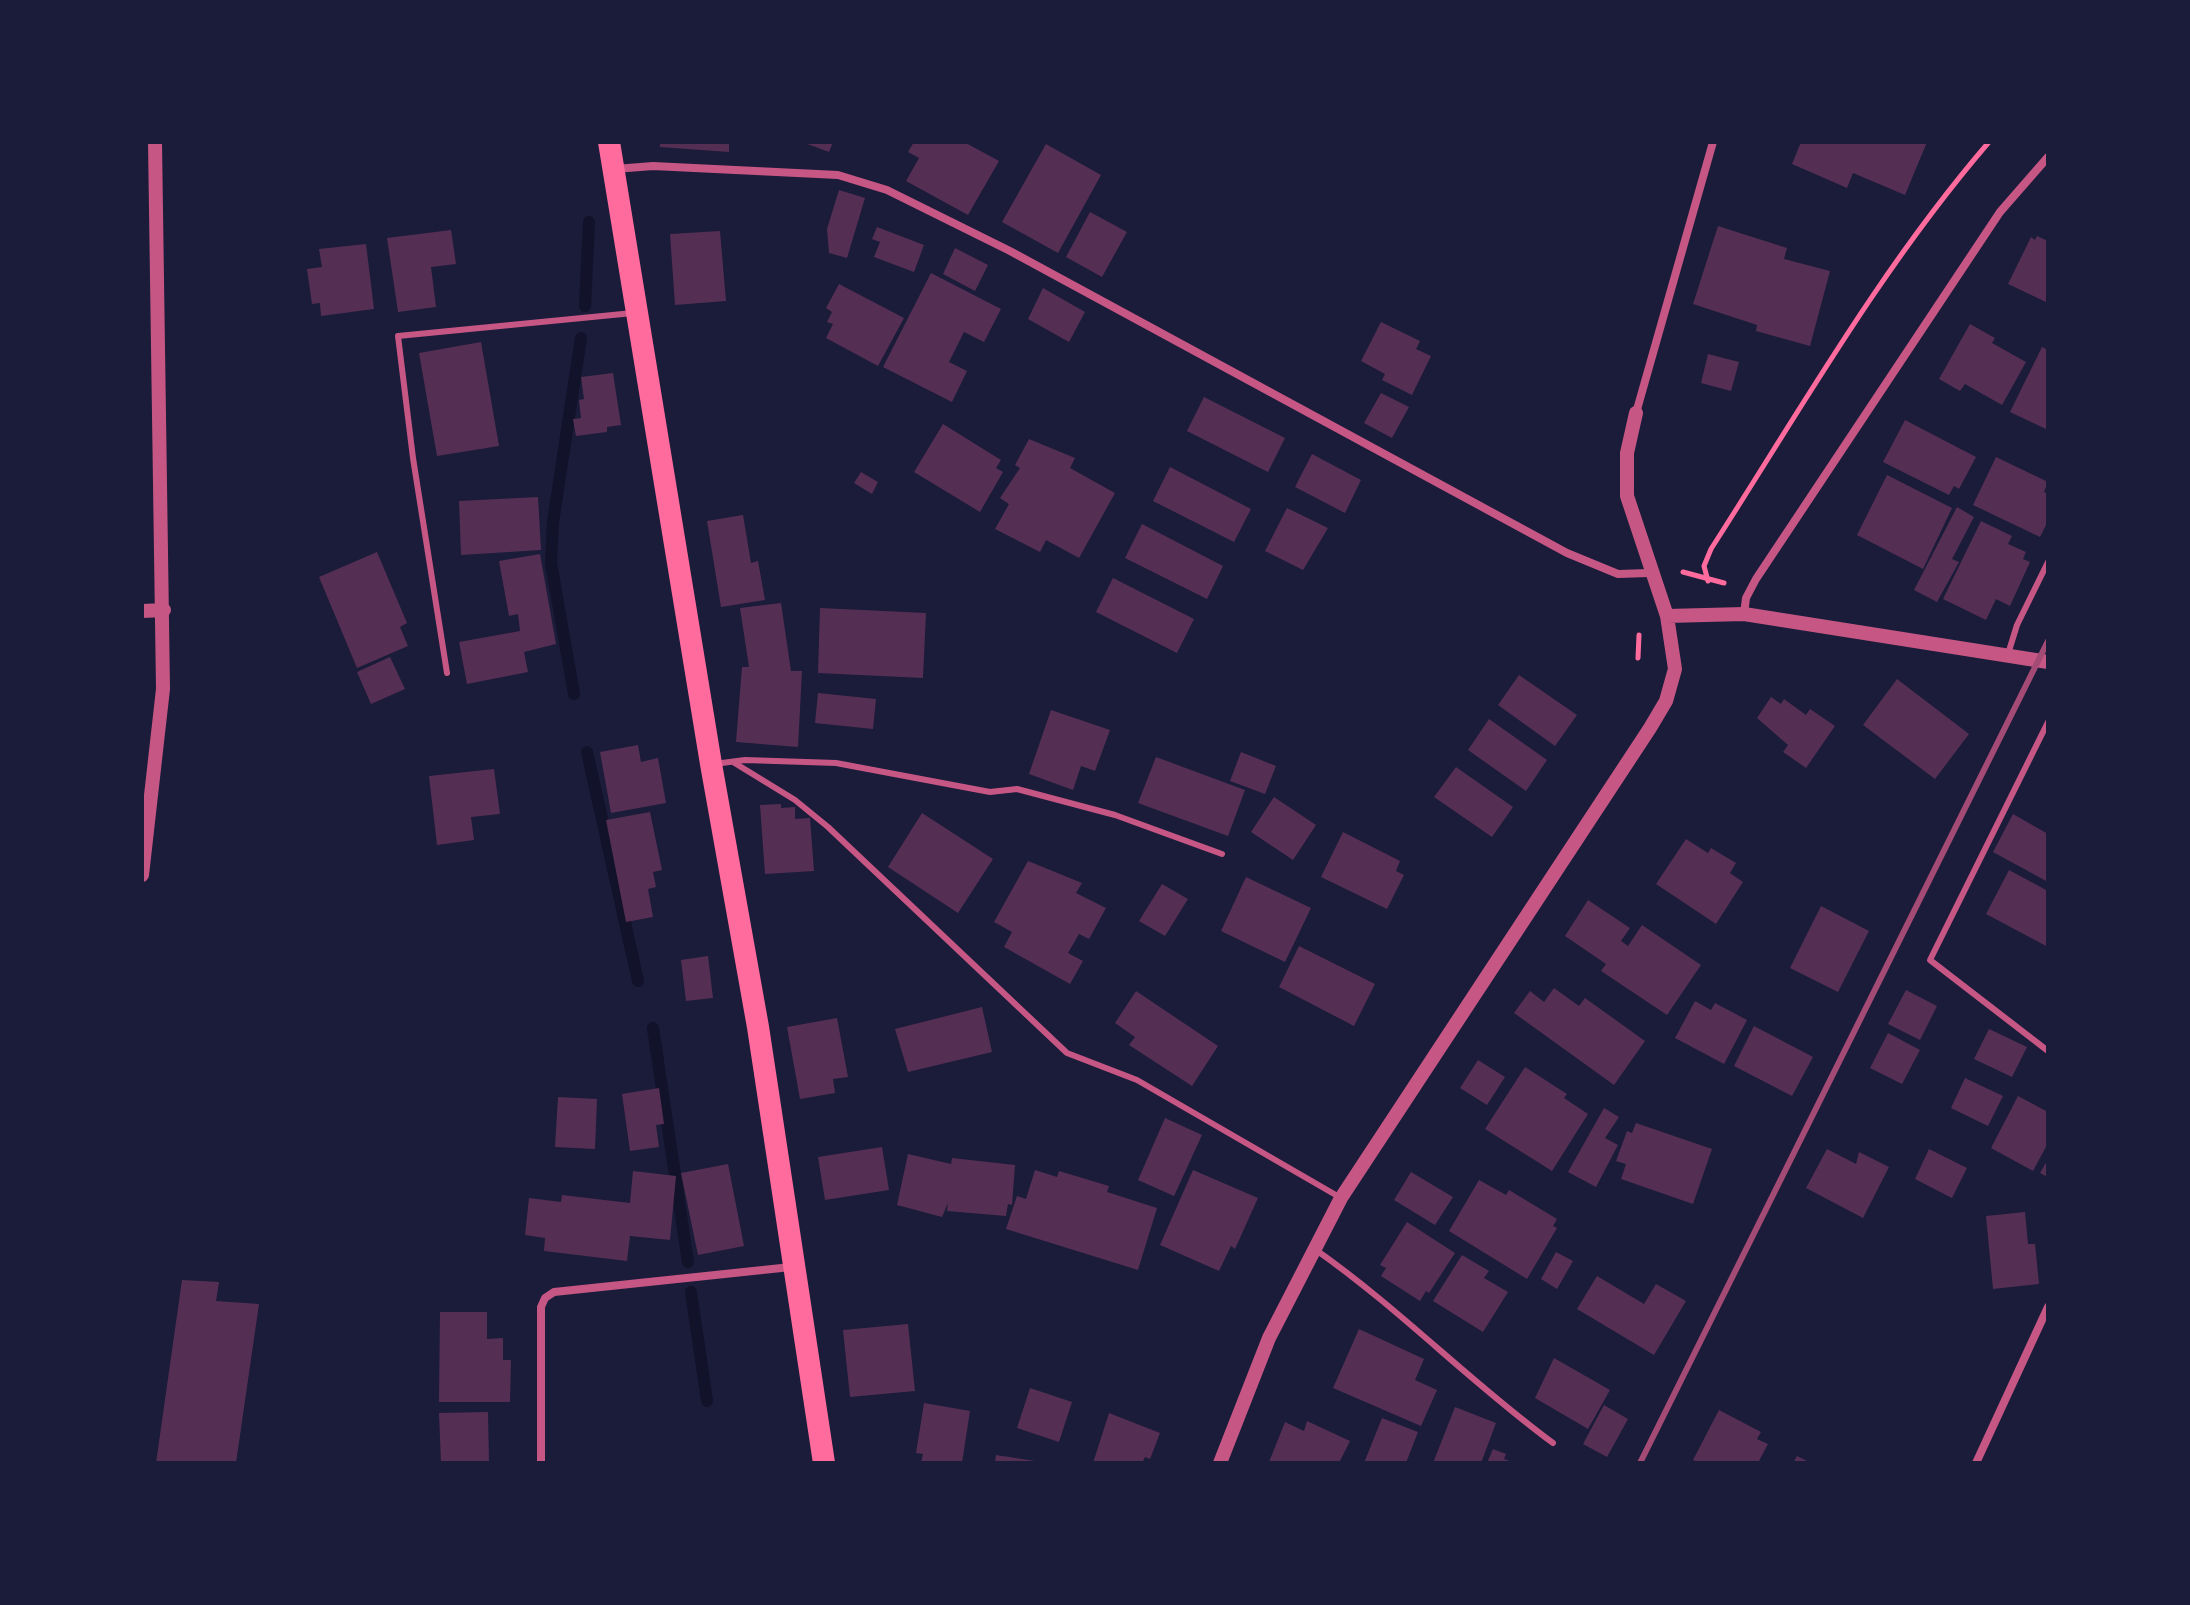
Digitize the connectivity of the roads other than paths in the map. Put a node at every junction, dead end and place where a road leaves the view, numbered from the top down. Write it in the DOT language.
graph roads {
  1 [pos="155,142"];
  2 [pos="609,142"];
  3 [pos="1713,142"];
  4 [pos="2048,157"];
  5 [pos="615,169"];
  6 [pos="638,312"];
  7 [pos="1636,413"];
  8 [pos="2048,562"];
  9 [pos="1649,573"];
  10 [pos="164,610"];
  11 [pos="142,611"];
  12 [pos="1744,614"];
  13 [pos="1667,616"];
  14 [pos="2008,654"];
  15 [pos="2048,662"];
  16 [pos="447,673"];
  17 [pos="2048,722"];
  18 [pos="722,763"];
  19 [pos="1222,854"];
  20 [pos="142,875"];
  21 [pos="2048,1051"];
  22 [pos="1341,1198"];
  23 [pos="1313,1248"];
  24 [pos="791,1267"];
  25 [pos="2048,1307"];
  26 [pos="1553,1443"];
  27 [pos="541,1463"];
  28 [pos="824,1463"];
  29 [pos="1220,1463"];
  30 [pos="1976,1463"];
  1 -- 10 [label="street"];
  2 -- 5 [label="highway"];
  3 -- 7 [label="street"];
  4 -- 12 [label="street"];
  5 -- 6 [label="highway"];
  5 -- 9 [label="street"];
  6 -- 16 [label="lane"];
  6 -- 18 [label="highway"];
  7 -- 9 [label="street"];
  8 -- 14 [label="lane"];
  9 -- 13 [label="street"];
  10 -- 11 [label="street"];
  10 -- 20 [label="street"];
  12 -- 13 [label="street"];
  12 -- 14 [label="street"];
  13 -- 22 [label="street"];
  14 -- 15 [label="street"];
  17 -- 21 [label="lane"];
  18 -- 19 [label="lane"];
  18 -- 22 [label="lane"];
  18 -- 24 [label="highway"];
  22 -- 23 [label="street"];
  23 -- 26 [label="lane"];
  23 -- 29 [label="street"];
  24 -- 27 [label="street"];
  24 -- 28 [label="highway"];
  25 -- 30 [label="street"];
}
